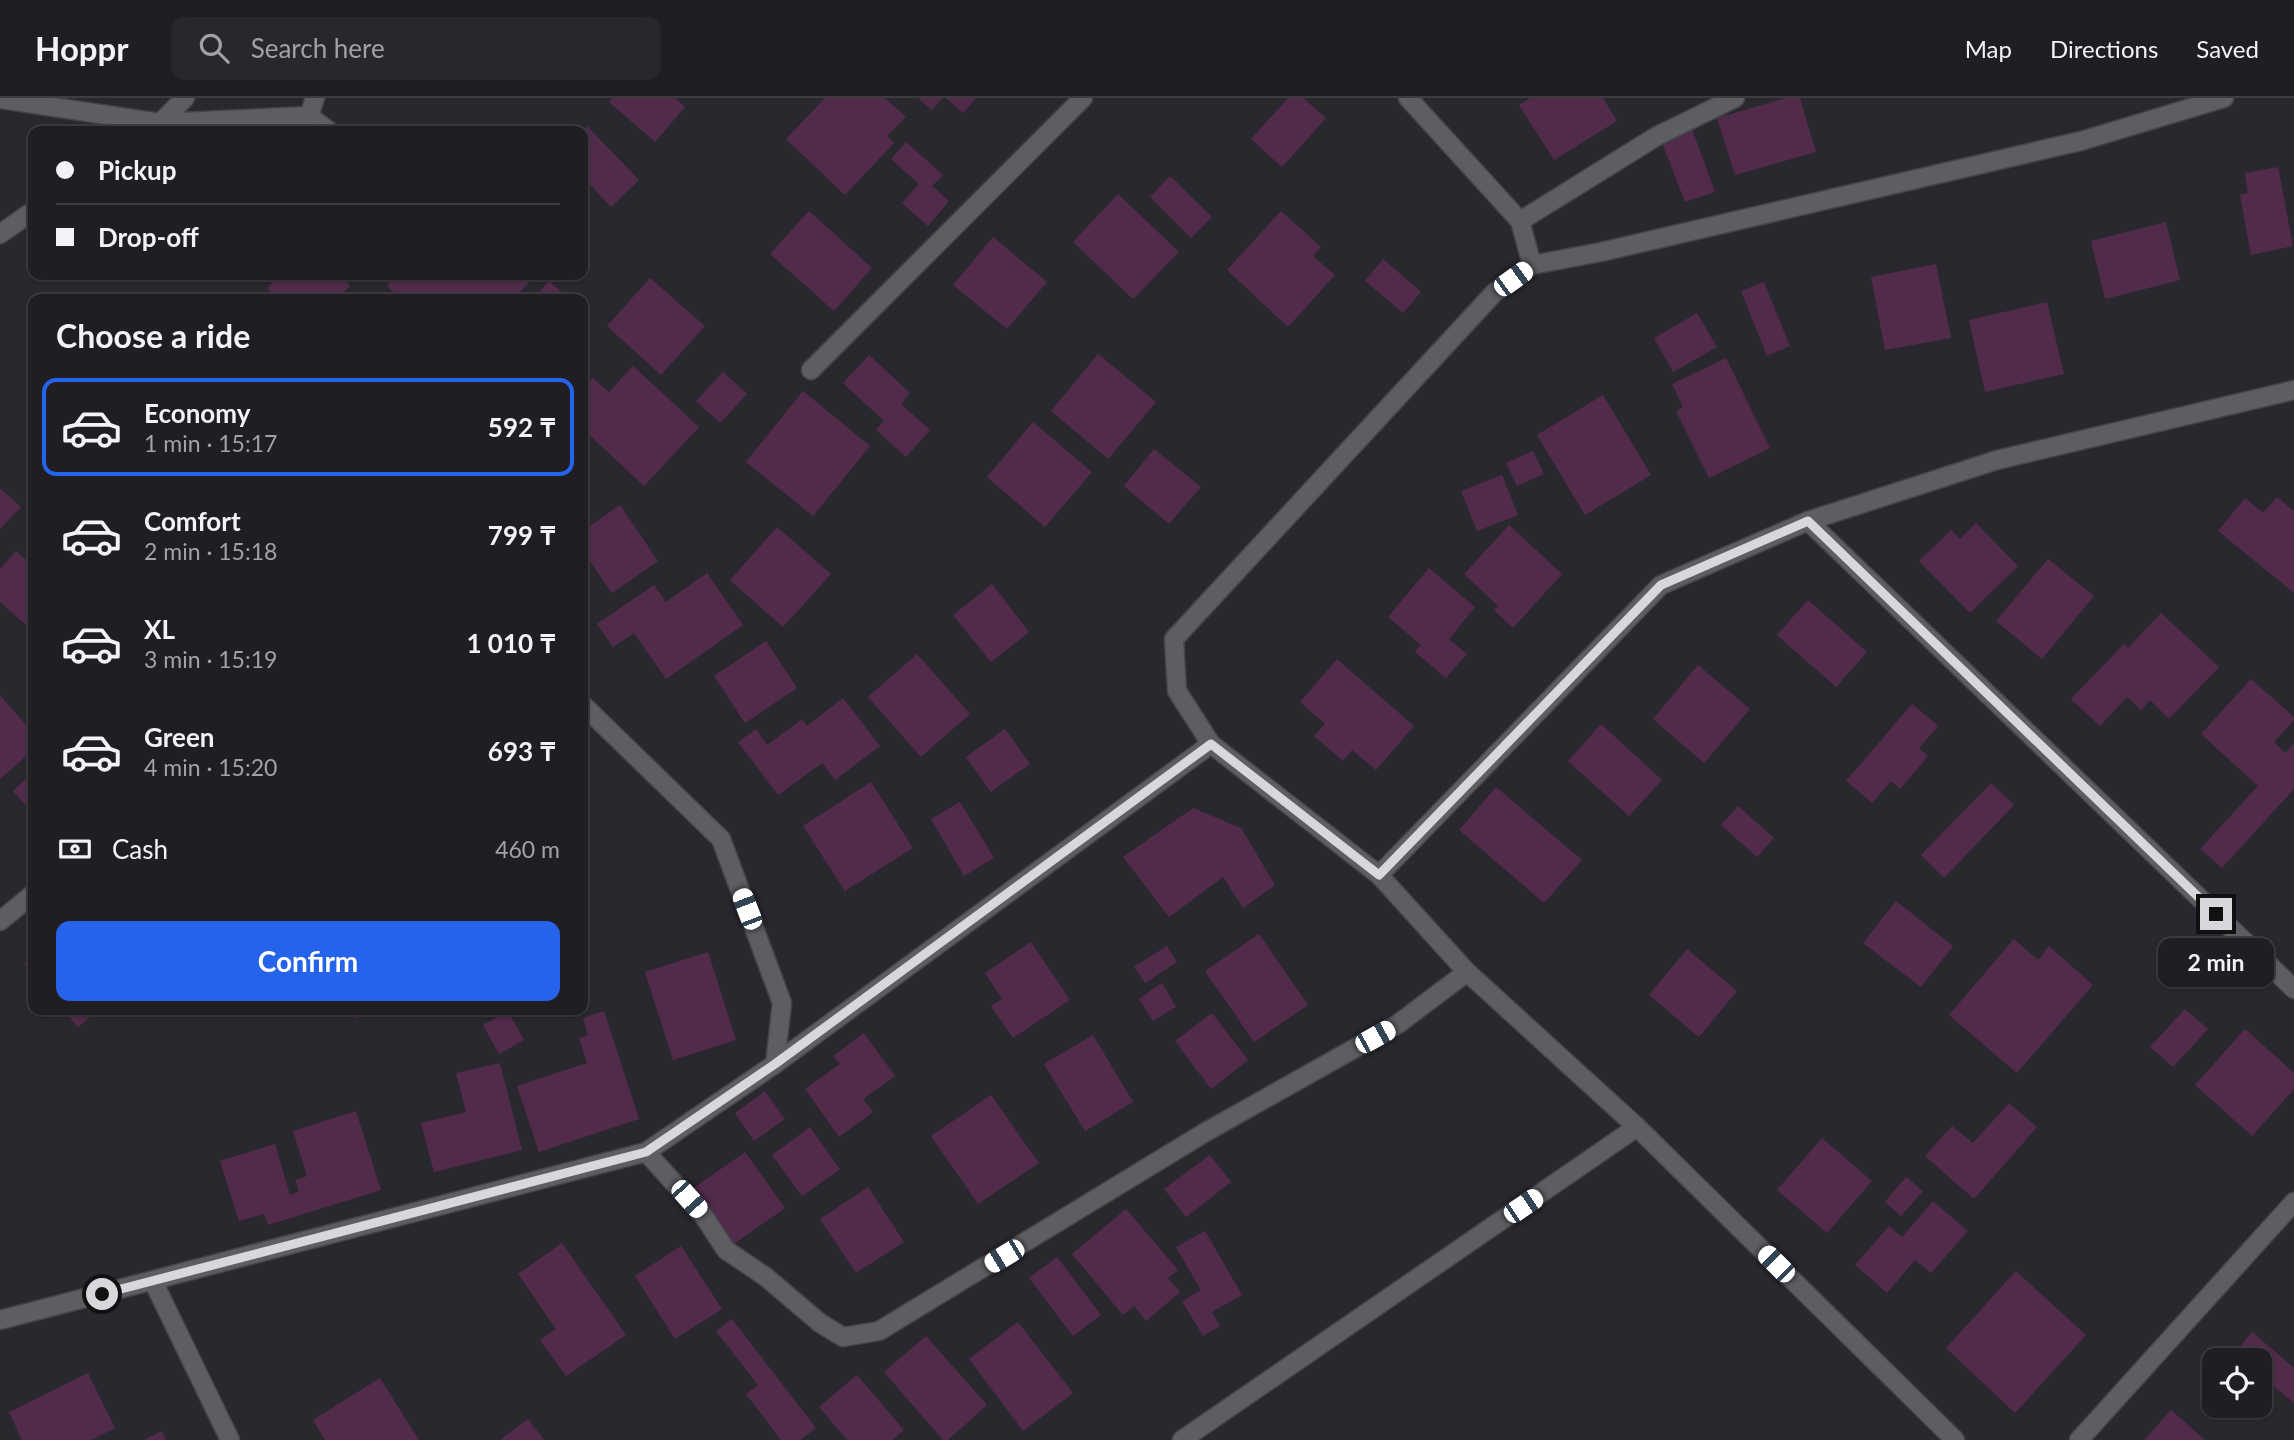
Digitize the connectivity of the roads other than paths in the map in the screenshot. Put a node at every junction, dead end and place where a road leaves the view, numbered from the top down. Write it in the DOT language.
graph roads {
  1 [pos="184,98"];
  2 [pos="315,98"];
  3 [pos="1083,98"];
  4 [pos="1408,98"];
  5 [pos="1735,98"];
  6 [pos="2224,98"];
  7 [pos="0,99"];
  8 [pos="309,116"];
  9 [pos="148,126"];
  10 [pos="155,126"];
  11 [pos="168,126"];
  12 [pos="322,126"];
  13 [pos="28,214"];
  14 [pos="1520,221"];
  15 [pos="0,234"];
  16 [pos="1532,265"];
  17 [pos="811,370"];
  18 [pos="2294,390"];
  19 [pos="1808,521"];
  20 [pos="588,710"];
  21 [pos="1211,744"];
  22 [pos="1379,875"];
  23 [pos="28,898"];
  24 [pos="0,921"];
  25 [pos="1467,972"];
  26 [pos="2294,989"];
  27 [pos="775,1064"];
  28 [pos="1637,1128"];
  29 [pos="646,1152"];
  30 [pos="2294,1202"];
  31 [pos="153,1282"];
  32 [pos="0,1320"];
  33 [pos="230,1440"];
  34 [pos="1182,1440"];
  35 [pos="1955,1440"];
  36 [pos="2079,1440"];
  1 -- 10 [label="street"];
  2 -- 8 [label="street"];
  3 -- 17 [label="street"];
  4 -- 14 [label="street"];
  5 -- 14 [label="street"];
  6 -- 16 [label="street"];
  7 -- 9 [label="street"];
  8 -- 11 [label="street"];
  8 -- 12 [label="street"];
  13 -- 15 [label="street"];
  14 -- 16 [label="street"];
  16 -- 21 [label="street"];
  18 -- 19 [label="street"];
  19 -- 22 [label="street"];
  19 -- 26 [label="street"];
  20 -- 27 [label="street"];
  21 -- 22 [label="street"];
  21 -- 27 [label="street"];
  22 -- 25 [label="street"];
  23 -- 24 [label="street"];
  25 -- 28 [label="street"];
  25 -- 29 [label="street"];
  27 -- 29 [label="street"];
  28 -- 34 [label="street"];
  28 -- 35 [label="street"];
  29 -- 31 [label="street"];
  30 -- 36 [label="street"];
  31 -- 32 [label="street"];
  31 -- 33 [label="street"];
}
